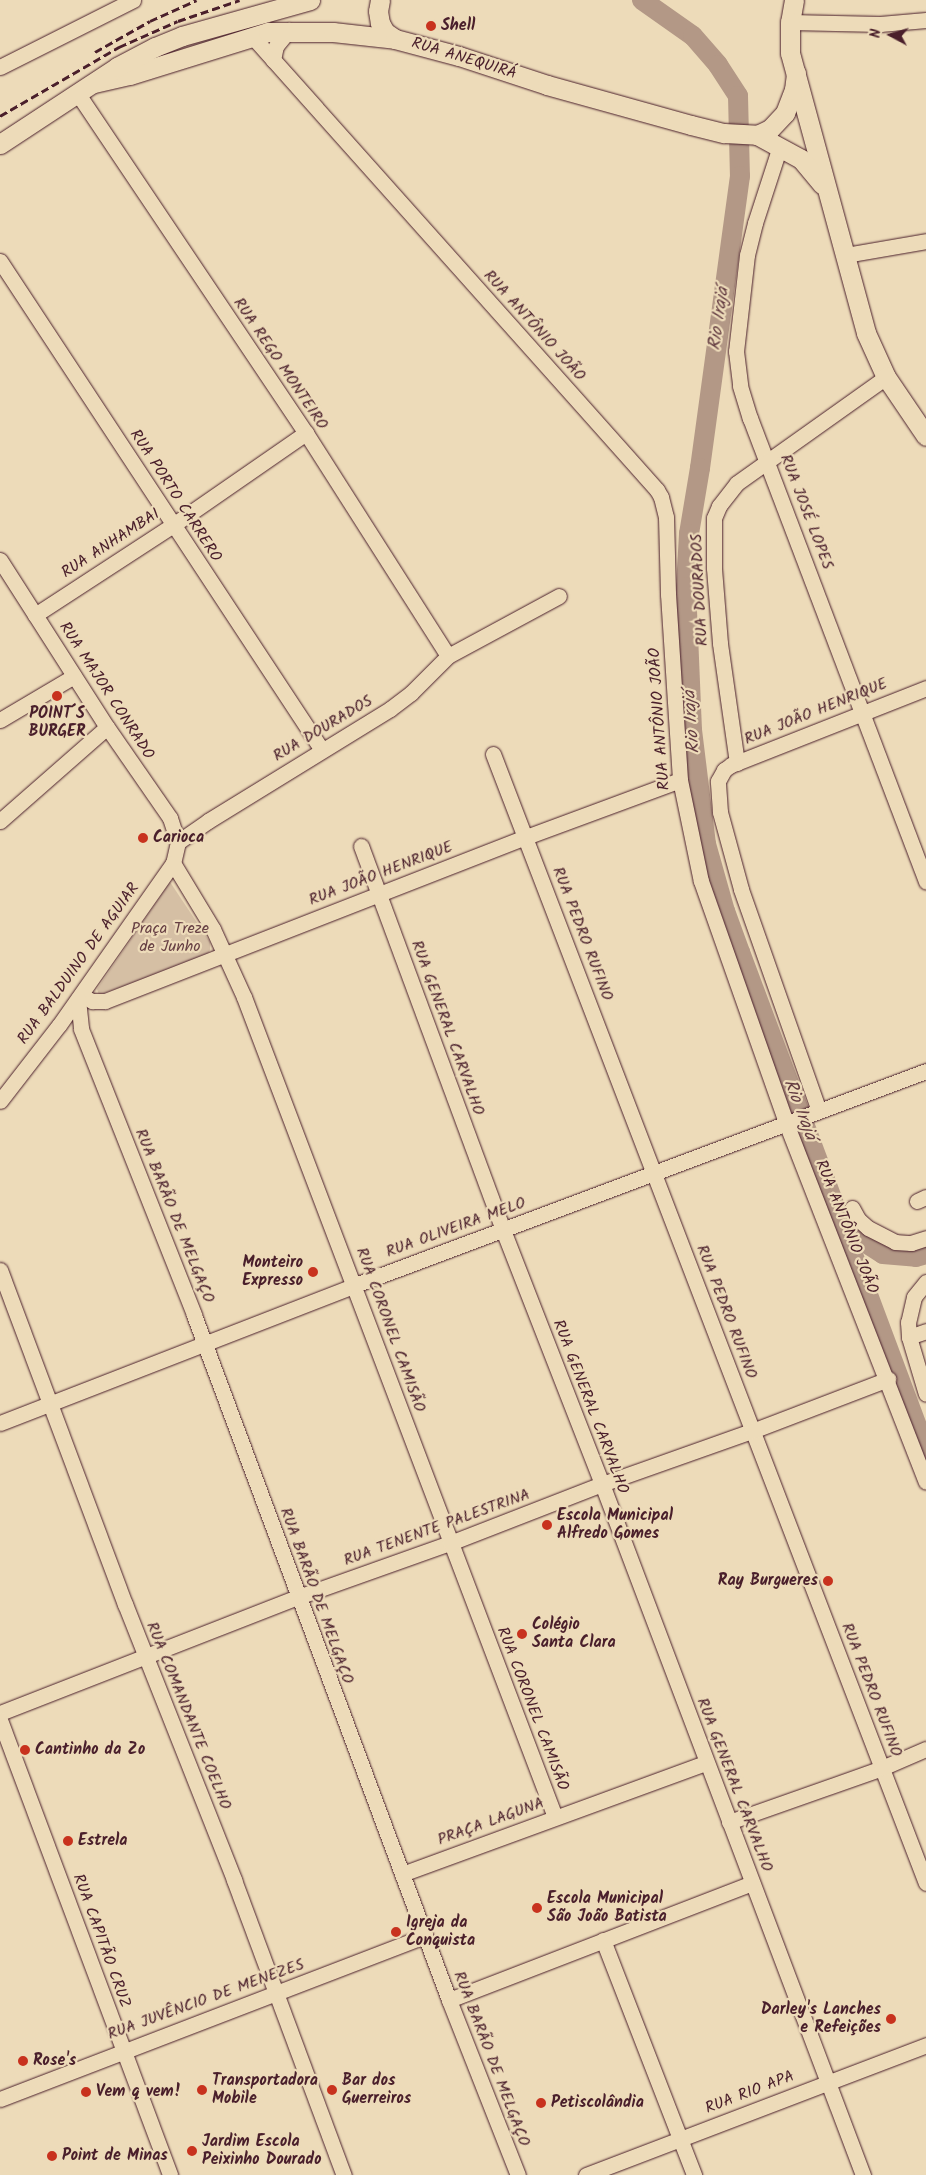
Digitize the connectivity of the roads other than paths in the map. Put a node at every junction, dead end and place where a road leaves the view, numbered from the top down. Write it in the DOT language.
graph roads {
  1 [pos="133,0"];
  2 [pos="310,0"];
  3 [pos="380,0"];
  4 [pos="794,0"];
  5 [pos="926,20"];
  6 [pos="790,22"];
  7 [pos="289,30"];
  8 [pos="252,36"];
  9 [pos="395,39"];
  10 [pos="273,60"];
  11 [pos="0,66"];
  12 [pos="796,73"];
  13 [pos="94,83"];
  14 [pos="78,94"];
  15 [pos="746,134"];
  16 [pos="0,144"];
  17 [pos="780,146"];
  18 [pos="829,198"];
  19 [pos="926,241"];
  20 [pos="844,255"];
  21 [pos="0,261"];
  22 [pos="886,377"];
  23 [pos="306,433"];
  24 [pos="926,436"];
  25 [pos="767,460"];
  26 [pos="173,525"];
  27 [pos="0,560"];
  28 [pos="559,596"];
  29 [pos="35,615"];
  30 [pos="448,656"];
  31 [pos="74,676"];
  32 [pos="926,688"];
  33 [pos="863,711"];
  34 [pos="0,720"];
  35 [pos="107,727"];
  36 [pos="322,750"];
  37 [pos="493,754"];
  38 [pos="737,763"];
  39 [pos="680,780"];
  40 [pos="0,821"];
  41 [pos="526,837"];
  42 [pos="178,842"];
  43 [pos="361,846"];
  44 [pos="173,864"];
  45 [pos="926,882"];
  46 [pos="380,893"];
  47 [pos="226,954"];
  48 [pos="79,997"];
  49 [pos="96,1001"];
  50 [pos="60,1024"];
  51 [pos="81,1027"];
  52 [pos="926,1071"];
  53 [pos="0,1101"];
  54 [pos="816,1112"];
  55 [pos="788,1122"];
  56 [pos="655,1173"];
  57 [pos="852,1208"];
  58 [pos="503,1230"];
  59 [pos="926,1238"];
  60 [pos="0,1270"];
  61 [pos="926,1282"];
  62 [pos="355,1285"];
  63 [pos="917,1334"];
  64 [pos="205,1344"];
  65 [pos="926,1352"];
  66 [pos="888,1379"];
  67 [pos="926,1394"];
  68 [pos="50,1404"];
  69 [pos="0,1423"];
  70 [pos="752,1431"];
  71 [pos="926,1482"];
  72 [pos="602,1484"];
  73 [pos="450,1544"];
  74 [pos="298,1598"];
  75 [pos="145,1656"];
  76 [pos="0,1713"];
  77 [pos="0,1720"];
  78 [pos="926,1750"];
  79 [pos="706,1763"];
  80 [pos="882,1768"];
  81 [pos="555,1817"];
  82 [pos="729,1822"];
  83 [pos="402,1874"];
  84 [pos="752,1883"];
  85 [pos="926,1883"];
  86 [pos="425,1936"];
  87 [pos="603,1940"];
  88 [pos="276,1994"];
  89 [pos="449,2000"];
  90 [pos="926,2045"];
  91 [pos="123,2050"];
  92 [pos="827,2082"];
  93 [pos="0,2098"];
  94 [pos="680,2138"];
  95 [pos="170,2175"];
  96 [pos="344,2175"];
  97 [pos="518,2175"];
  98 [pos="586,2175"];
  99 [pos="694,2175"];
  100 [pos="863,2175"];
  1 -- 11 [label="street"];
  2 -- 13 [label="main road"];
  3 -- 9 [label="main road"];
  4 -- 6 [label="main road"];
  5 -- 6 [label="street"];
  6 -- 12 [label="main road"];
  7 -- 8 [label="main road, RUA ANEQUIRÁ"];
  7 -- 9 [label="main road, RUA ANEQUIRÁ"];
  7 -- 10 [label="street"];
  8 -- 10 [label="street, RUA ANTÔNIO JOÃO"];
  8 -- 13 [label="main road, RUA ANEQUIRÁ"];
  9 -- 15 [label="main road, RUA ANEQUIRÁ"];
  10 -- 39 [label="street, RUA ANTÔNIO JOÃO"];
  12 -- 15 [label="main road"];
  12 -- 18 [label="main road"];
  13 -- 14 [label="main road"];
  14 -- 16 [label="main road"];
  14 -- 23 [label="street, RUA REGO MONTEIRO"];
  15 -- 17 [label="main road, RUA ANEQUIRÁ"];
  17 -- 18 [label="main road, RUA ANEQUIRÁ"];
  17 -- 25 [label="street, RUA JOSÉ LOPES"];
  18 -- 20 [label="main road"];
  19 -- 20 [label="street"];
  20 -- 22 [label="main road"];
  21 -- 26 [label="street, RUA PORTO CARRERO"];
  22 -- 24 [label="main road"];
  22 -- 25 [label="street, RUA DOURADOS"];
  23 -- 26 [label="street, RUA ANHAMBAI"];
  23 -- 30 [label="street, RUA REGO MONTEIRO"];
  25 -- 33 [label="street, RUA JOSÉ LOPES"];
  25 -- 38 [label="street, RUA DOURADOS"];
  26 -- 29 [label="street, RUA ANHAMBAI"];
  26 -- 36 [label="street, RUA PORTO CARRERO"];
  27 -- 29 [label="street, RUA MAJOR CONRADO"];
  28 -- 30 [label="street, RUA DOURADOS"];
  29 -- 31 [label="street, RUA MAJOR CONRADO"];
  30 -- 36 [label="street, RUA DOURADOS"];
  31 -- 34 [label="street"];
  31 -- 35 [label="street, RUA MAJOR CONRADO"];
  32 -- 33 [label="street, RUA JOÃO HENRIQUE"];
  33 -- 38 [label="street, RUA JOÃO HENRIQUE"];
  33 -- 45 [label="street, RUA JOSÉ LOPES"];
  35 -- 40 [label="street"];
  35 -- 42 [label="street, RUA MAJOR CONRADO"];
  36 -- 42 [label="street, RUA DOURADOS"];
  37 -- 41 [label="street, RUA PEDRO RUFINO"];
  38 -- 54 [label="street, RUA JOÃO HENRIQUE"];
  39 -- 41 [label="street, RUA JOÃO HENRIQUE"];
  39 -- 55 [label="street, RUA ANTÔNIO JOÃO"];
  41 -- 46 [label="street, RUA JOÃO HENRIQUE"];
  41 -- 56 [label="street, RUA PEDRO RUFINO"];
  42 -- 44 [label="street, RUA BALDUINO DE AGUIAR"];
  43 -- 46 [label="street, RUA GENERAL CARVALHO"];
  44 -- 47 [label="street, RUA CORONEL CAMISÃO"];
  44 -- 48 [label="street, RUA BALDUINO DE AGUIAR"];
  46 -- 47 [label="street, RUA JOÃO HENRIQUE"];
  46 -- 58 [label="street, RUA GENERAL CARVALHO"];
  47 -- 49 [label="street, RUA JOÃO HENRIQUE"];
  47 -- 62 [label="street, RUA CORONEL CAMISÃO"];
  48 -- 49 [label="street"];
  48 -- 50 [label="street, RUA BALDUINO DE AGUIAR"];
  48 -- 51 [label="street, RUA BARÃO DE MELGAÇO"];
  49 -- 51 [label="street"];
  50 -- 51 [label="street"];
  50 -- 53 [label="street, RUA BALDUINO DE AGUIAR"];
  51 -- 64 [label="street, RUA BARÃO DE MELGAÇO"];
  52 -- 54 [label="street, RUA OLIVEIRA MELO"];
  54 -- 55 [label="street, RUA OLIVEIRA MELO"];
  55 -- 56 [label="street, RUA OLIVEIRA MELO"];
  55 -- 66 [label="street, RUA ANTÔNIO JOÃO"];
  56 -- 58 [label="street, RUA OLIVEIRA MELO"];
  56 -- 70 [label="street, RUA PEDRO RUFINO"];
  57 -- 59 [label="street, RUA ANTÔNIO JOÃO"];
  58 -- 62 [label="street, RUA OLIVEIRA MELO"];
  58 -- 72 [label="street, RUA GENERAL CARVALHO"];
  60 -- 68 [label="street, RUA COMANDANTE COELHO"];
  61 -- 63 [label="street"];
  62 -- 64 [label="street, RUA OLIVEIRA MELO"];
  62 -- 73 [label="street, RUA CORONEL CAMISÃO"];
  63 -- 65 [label="street"];
  63 -- 67 [label="street"];
  64 -- 68 [label="street, RUA OLIVEIRA MELO"];
  64 -- 74 [label="street, RUA BARÃO DE MELGAÇO"];
  66 -- 70 [label="street, RUA TENENTE PALESTRINA"];
  66 -- 71 [label="street, RUA ANTÔNIO JOÃO"];
  68 -- 69 [label="street, RUA OLIVEIRA MELO"];
  68 -- 75 [label="street, RUA COMANDANTE COELHO"];
  70 -- 72 [label="street, RUA TENENTE PALESTRINA"];
  70 -- 80 [label="street, RUA PEDRO RUFINO"];
  72 -- 73 [label="street, RUA TENENTE PALESTRINA"];
  72 -- 79 [label="street, RUA GENERAL CARVALHO"];
  73 -- 74 [label="street, RUA TENENTE PALESTRINA"];
  73 -- 81 [label="street, RUA CORONEL CAMISÃO"];
  74 -- 75 [label="street, RUA TENENTE PALESTRINA"];
  74 -- 83 [label="street, RUA BARÃO DE MELGAÇO"];
  75 -- 76 [label="street, RUA TENENTE PALESTRINA"];
  75 -- 88 [label="street, RUA COMANDANTE COELHO"];
  77 -- 91 [label="street, RUA CAPITÃO CRUZ"];
  78 -- 80 [label="street"];
  79 -- 81 [label="street, PRAÇA LAGUNA"];
  79 -- 82 [label="street, RUA GENERAL CARVALHO"];
  80 -- 82 [label="street"];
  80 -- 85 [label="street, RUA PEDRO RUFINO"];
  81 -- 83 [label="street, PRAÇA LAGUNA"];
  82 -- 84 [label="street, RUA GENERAL CARVALHO"];
  83 -- 86 [label="street, RUA BARÃO DE MELGAÇO"];
  84 -- 87 [label="street"];
  84 -- 92 [label="street, RUA GENERAL CARVALHO"];
  86 -- 88 [label="street, RUA JUVÊNCIO DE MENEZES"];
  86 -- 89 [label="street, RUA BARÃO DE MELGAÇO"];
  87 -- 89 [label="street"];
  87 -- 94 [label="street"];
  88 -- 91 [label="street, RUA JUVÊNCIO DE MENEZES"];
  88 -- 96 [label="street, RUA COMANDANTE COELHO"];
  89 -- 97 [label="street, RUA BARÃO DE MELGAÇO"];
  90 -- 92 [label="street, RUA RIO APA"];
  91 -- 93 [label="street, RUA JUVÊNCIO DE MENEZES"];
  91 -- 95 [label="street, RUA CAPITÃO CRUZ"];
  92 -- 94 [label="street, RUA RIO APA"];
  92 -- 100 [label="street, RUA GENERAL CARVALHO"];
  94 -- 98 [label="street, RUA RIO APA"];
  94 -- 99 [label="street"];
}
